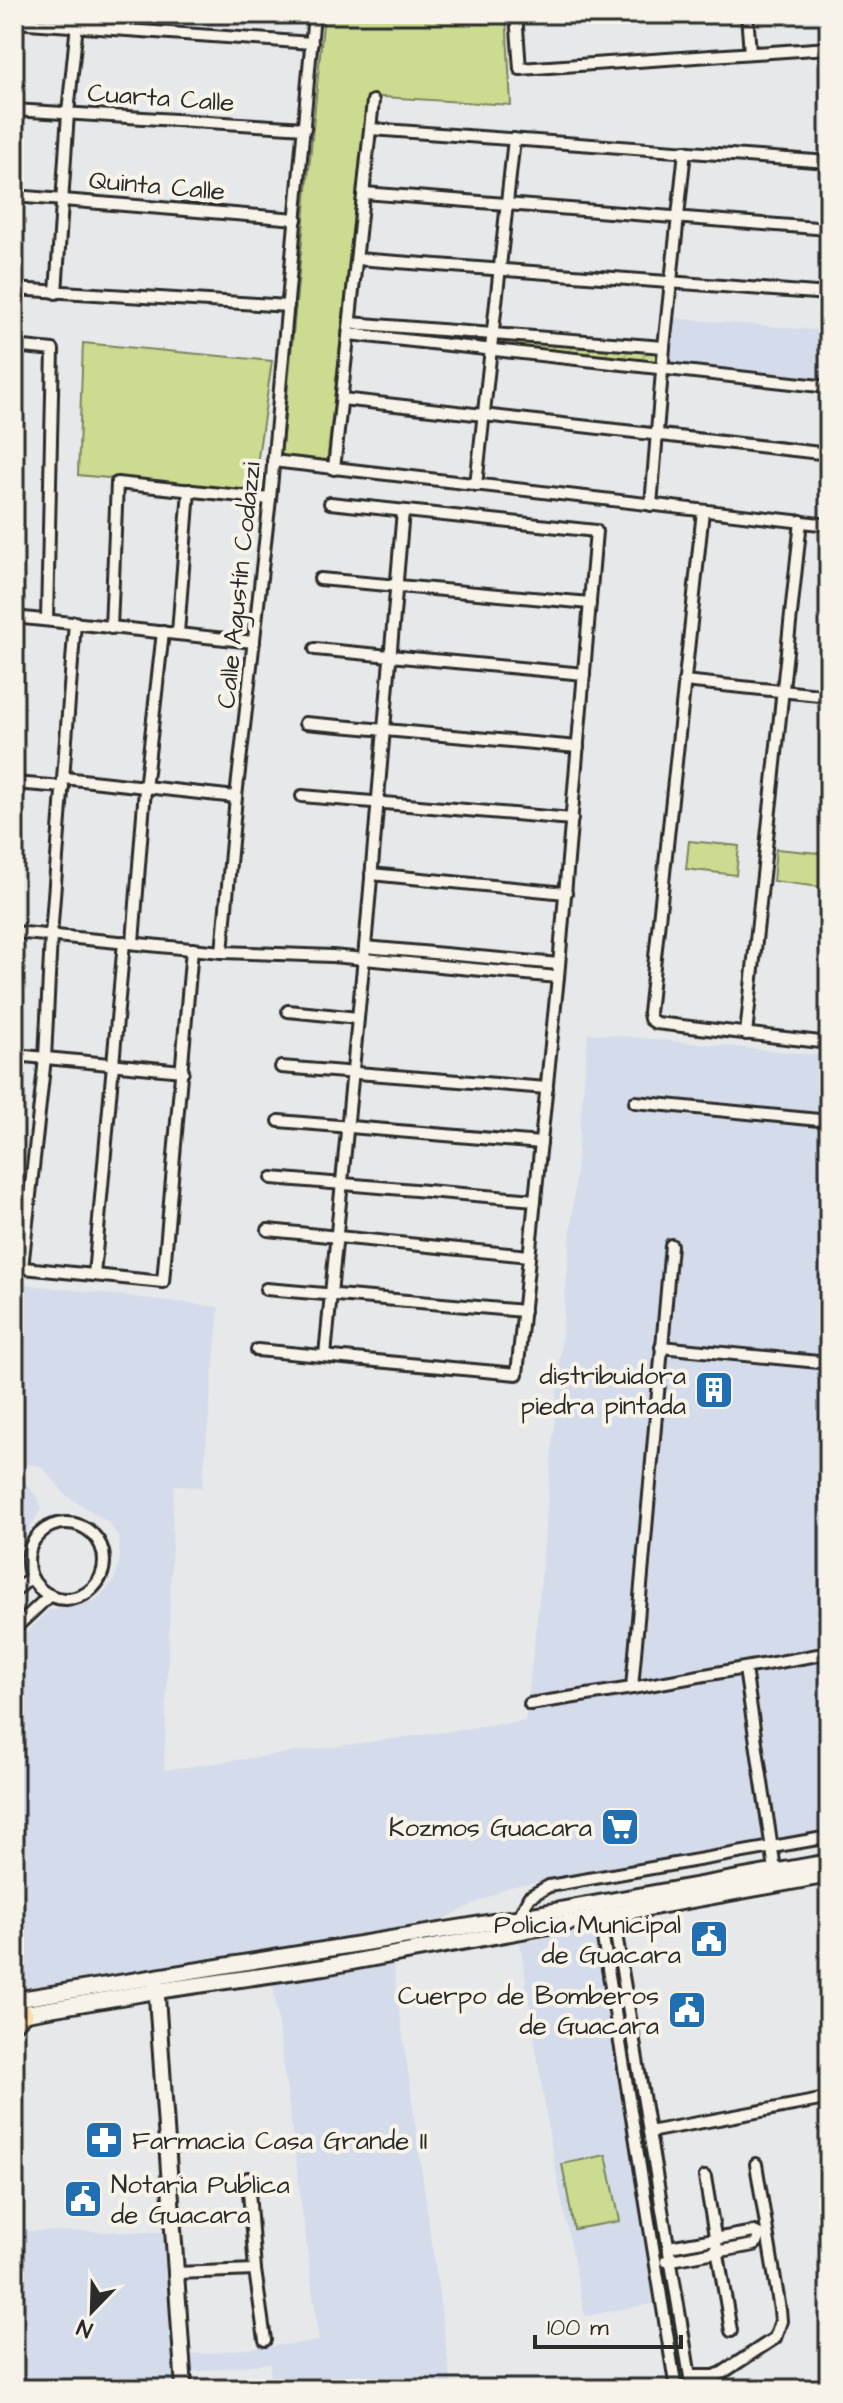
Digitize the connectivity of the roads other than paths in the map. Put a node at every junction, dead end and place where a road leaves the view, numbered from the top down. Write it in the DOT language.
graph roads {
  1 [pos="314,14"];
  2 [pos="516,14"];
  3 [pos="747,14"];
  4 [pos="78,20"];
  5 [pos="14,22"];
  6 [pos="312,43"];
  7 [pos="829,48"];
  8 [pos="750,53"];
  9 [pos="373,101"];
  10 [pos="14,110"];
  11 [pos="68,113"];
  12 [pos="305,128"];
  13 [pos="371,129"];
  14 [pos="514,139"];
  15 [pos="685,151"];
  16 [pos="829,162"];
  17 [pos="364,193"];
  18 [pos="14,196"];
  19 [pos="62,198"];
  20 [pos="507,204"];
  21 [pos="678,217"];
  22 [pos="296,219"];
  23 [pos="829,229"];
  24 [pos="357,259"];
  25 [pos="499,270"];
  26 [pos="670,282"];
  27 [pos="14,289"];
  28 [pos="56,293"];
  29 [pos="829,294"];
  30 [pos="288,306"];
  31 [pos="350,328"];
  32 [pos="493,332"];
  33 [pos="14,346"];
  34 [pos="664,347"];
  35 [pos="491,350"];
  36 [pos="662,370"];
  37 [pos="829,387"];
  38 [pos="342,399"];
  39 [pos="483,415"];
  40 [pos="656,435"];
  41 [pos="829,454"];
  42 [pos="273,461"];
  43 [pos="334,469"];
  44 [pos="476,485"];
  45 [pos="189,490"];
  46 [pos="270,499"];
  47 [pos="330,503"];
  48 [pos="651,505"];
  49 [pos="403,511"];
  50 [pos="703,511"];
  51 [pos="801,521"];
  52 [pos="829,525"];
  53 [pos="320,579"];
  54 [pos="397,586"];
  55 [pos="590,603"];
  56 [pos="14,617"];
  57 [pos="47,619"];
  58 [pos="75,622"];
  59 [pos="111,628"];
  60 [pos="163,632"];
  61 [pos="178,633"];
  62 [pos="254,642"];
  63 [pos="315,649"];
  64 [pos="391,656"];
  65 [pos="584,674"];
  66 [pos="684,681"];
  67 [pos="783,691"];
  68 [pos="829,696"];
  69 [pos="305,723"];
  70 [pos="384,730"];
  71 [pos="578,747"];
  72 [pos="64,782"];
  73 [pos="14,783"];
  74 [pos="145,789"];
  75 [pos="302,796"];
  76 [pos="236,797"];
  77 [pos="378,803"];
  78 [pos="572,819"];
  79 [pos="371,874"];
  80 [pos="566,893"];
  81 [pos="14,932"];
  82 [pos="51,936"];
  83 [pos="128,942"];
  84 [pos="365,947"];
  85 [pos="192,949"];
  86 [pos="222,952"];
  87 [pos="364,960"];
  88 [pos="559,964"];
  89 [pos="558,977"];
  90 [pos="288,1011"];
  91 [pos="358,1018"];
  92 [pos="746,1034"];
  93 [pos="829,1043"];
  94 [pos="14,1055"];
  95 [pos="45,1058"];
  96 [pos="112,1063"];
  97 [pos="281,1067"];
  98 [pos="183,1071"];
  99 [pos="353,1074"];
  100 [pos="547,1088"];
  101 [pos="635,1102"];
  102 [pos="279,1121"];
  103 [pos="829,1121"];
  104 [pos="348,1127"];
  105 [pos="541,1143"];
  106 [pos="272,1178"];
  107 [pos="342,1184"];
  108 [pos="535,1200"];
  109 [pos="268,1230"];
  110 [pos="337,1237"];
  111 [pos="671,1245"];
  112 [pos="529,1256"];
  113 [pos="18,1268"];
  114 [pos="94,1275"];
  115 [pos="266,1289"];
  116 [pos="331,1294"];
  117 [pos="524,1311"];
  118 [pos="661,1347"];
  119 [pos="257,1350"];
  120 [pos="325,1355"];
  121 [pos="829,1363"];
  122 [pos="31,1577"];
  123 [pos="14,1592"];
  124 [pos="50,1595"];
  125 [pos="14,1629"];
  126 [pos="829,1653"];
  127 [pos="745,1669"];
  128 [pos="632,1688"];
  129 [pos="530,1704"];
  130 [pos="829,1837"];
  131 [pos="772,1846"];
  132 [pos="829,1862"];
  133 [pos="829,1875"];
  134 [pos="776,1878"];
  135 [pos="605,1909"];
  136 [pos="519,1917"];
  137 [pos="156,1984"];
  138 [pos="16,2013"];
  139 [pos="820,2100"];
  140 [pos="649,2132"];
  141 [pos="756,2164"];
  142 [pos="705,2177"];
  143 [pos="248,2178"];
  144 [pos="715,2239"];
  145 [pos="669,2247"];
  146 [pos="718,2252"];
  147 [pos="670,2260"];
  148 [pos="656,2262"];
  149 [pos="255,2270"];
  150 [pos="176,2273"];
  151 [pos="731,2331"];
  152 [pos="265,2340"];
  153 [pos="690,2376"];
  154 [pos="184,2389"];
  155 [pos="676,2389"];
  156 [pos="692,2389"];
  1 -- 6 [label="street, Calle Agustín Codazzi"];
  2 -- 8 [label="street"];
  3 -- 8 [label="street"];
  4 -- 5 [label="street"];
  4 -- 6 [label="street"];
  4 -- 11 [label="street"];
  6 -- 12 [label="street, Calle Agustín Codazzi"];
  7 -- 8 [label="street"];
  9 -- 13 [label="street"];
  10 -- 11 [label="street, Cuarta Calle"];
  11 -- 12 [label="street, Cuarta Calle"];
  11 -- 19 [label="street"];
  12 -- 22 [label="street, Calle Agustín Codazzi"];
  13 -- 14 [label="street"];
  13 -- 17 [label="street"];
  14 -- 15 [label="street"];
  14 -- 20 [label="street"];
  15 -- 16 [label="street"];
  15 -- 21 [label="street"];
  17 -- 20 [label="street"];
  17 -- 24 [label="street"];
  18 -- 19 [label="street, Quinta Calle"];
  19 -- 22 [label="street, Quinta Calle"];
  19 -- 28 [label="street"];
  20 -- 21 [label="street"];
  20 -- 25 [label="street"];
  21 -- 23 [label="street"];
  21 -- 26 [label="street"];
  22 -- 30 [label="street, Calle Agustín Codazzi"];
  24 -- 25 [label="street"];
  24 -- 31 [label="street"];
  25 -- 26 [label="street"];
  25 -- 32 [label="street"];
  26 -- 29 [label="street"];
  26 -- 34 [label="street"];
  27 -- 28 [label="street"];
  28 -- 30 [label="street"];
  30 -- 42 [label="street, Calle Agustín Codazzi"];
  31 -- 32 [label="street"];
  31 -- 35 [label="street"];
  31 -- 38 [label="street"];
  32 -- 34 [label="street"];
  32 -- 35 [label="street"];
  33 -- 57 [label="street"];
  34 -- 36 [label="street"];
  35 -- 36 [label="street"];
  35 -- 39 [label="street"];
  36 -- 37 [label="street"];
  36 -- 40 [label="street"];
  38 -- 39 [label="street"];
  38 -- 43 [label="street"];
  39 -- 40 [label="street"];
  39 -- 44 [label="street"];
  40 -- 41 [label="street"];
  40 -- 48 [label="street"];
  42 -- 43 [label="street"];
  42 -- 46 [label="street, Calle Agustín Codazzi"];
  43 -- 44 [label="street"];
  44 -- 48 [label="street"];
  45 -- 46 [label="street"];
  45 -- 59 [label="street"];
  45 -- 61 [label="street"];
  46 -- 62 [label="street, Calle Agustín Codazzi"];
  47 -- 49 [label="street"];
  48 -- 50 [label="street"];
  49 -- 54 [label="street"];
  49 -- 55 [label="street"];
  50 -- 51 [label="street"];
  50 -- 66 [label="street"];
  51 -- 52 [label="street"];
  51 -- 67 [label="street"];
  53 -- 54 [label="street"];
  54 -- 55 [label="street"];
  54 -- 64 [label="street"];
  55 -- 65 [label="street"];
  56 -- 57 [label="street"];
  57 -- 58 [label="street"];
  58 -- 59 [label="street"];
  58 -- 72 [label="street"];
  59 -- 60 [label="street"];
  60 -- 61 [label="street"];
  60 -- 74 [label="street"];
  61 -- 62 [label="street"];
  62 -- 76 [label="street, Calle Agustín Codazzi"];
  63 -- 64 [label="street"];
  64 -- 65 [label="street"];
  64 -- 70 [label="street"];
  65 -- 71 [label="street"];
  66 -- 67 [label="street"];
  66 -- 92 [label="street"];
  67 -- 68 [label="street"];
  67 -- 92 [label="street"];
  69 -- 70 [label="street"];
  70 -- 71 [label="street"];
  70 -- 77 [label="street"];
  71 -- 78 [label="street"];
  72 -- 73 [label="street"];
  72 -- 74 [label="street"];
  72 -- 82 [label="street"];
  74 -- 76 [label="street"];
  74 -- 83 [label="street"];
  75 -- 77 [label="street"];
  76 -- 86 [label="street, Calle Agustín Codazzi"];
  77 -- 78 [label="street"];
  77 -- 79 [label="street"];
  78 -- 80 [label="street"];
  79 -- 80 [label="street"];
  79 -- 84 [label="street"];
  80 -- 88 [label="street"];
  81 -- 82 [label="street"];
  82 -- 83 [label="street"];
  82 -- 95 [label="street"];
  83 -- 85 [label="street"];
  83 -- 96 [label="street"];
  84 -- 87 [label="street"];
  84 -- 88 [label="street"];
  85 -- 86 [label="street"];
  85 -- 98 [label="street"];
  86 -- 87 [label="street"];
  87 -- 89 [label="street"];
  87 -- 91 [label="street"];
  88 -- 89 [label="street"];
  89 -- 100 [label="street"];
  90 -- 91 [label="street"];
  91 -- 99 [label="street"];
  92 -- 93 [label="street"];
  94 -- 95 [label="street"];
  95 -- 96 [label="street"];
  95 -- 113 [label="street"];
  96 -- 98 [label="street"];
  96 -- 114 [label="street"];
  97 -- 99 [label="street"];
  98 -- 114 [label="street"];
  99 -- 100 [label="street"];
  99 -- 104 [label="street"];
  100 -- 105 [label="street"];
  101 -- 103 [label="street"];
  102 -- 104 [label="street"];
  104 -- 105 [label="street"];
  104 -- 107 [label="street"];
  105 -- 108 [label="street"];
  106 -- 107 [label="street"];
  107 -- 108 [label="street"];
  107 -- 110 [label="street"];
  108 -- 112 [label="street"];
  109 -- 110 [label="street"];
  110 -- 112 [label="street"];
  110 -- 116 [label="street"];
  111 -- 118 [label="street"];
  112 -- 117 [label="street"];
  113 -- 114 [label="street"];
  115 -- 116 [label="street"];
  116 -- 117 [label="street"];
  116 -- 120 [label="street"];
  117 -- 120 [label="street"];
  118 -- 121 [label="street"];
  118 -- 128 [label="street"];
  119 -- 120 [label="street"];
  122 -- 123 [label="street"];
  122 -- 124 [label="street"];
  122 -- 124 [label="street"];
  124 -- 125 [label="street"];
  126 -- 127 [label="street"];
  127 -- 128 [label="street"];
  127 -- 131 [label="street"];
  128 -- 129 [label="street"];
  130 -- 131 [label="street"];
  131 -- 134 [label="street"];
  131 -- 136 [label="street"];
  132 -- 134 [label="main road"];
  133 -- 134 [label="main road"];
  134 -- 135 [label="main road"];
  135 -- 136 [label="main road"];
  135 -- 137 [label="main road"];
  135 -- 140 [label="street"];
  135 -- 148 [label="street"];
  136 -- 137 [label="main road"];
  137 -- 138 [label="main road"];
  137 -- 150 [label="main road"];
  139 -- 140 [label="street"];
  140 -- 145 [label="street"];
  141 -- 153 [label="street"];
  142 -- 144 [label="street"];
  143 -- 149 [label="street"];
  144 -- 145 [label="street"];
  144 -- 146 [label="street"];
  144 -- 146 [label="street"];
  145 -- 147 [label="street"];
  146 -- 147 [label="street"];
  146 -- 151 [label="street"];
  147 -- 148 [label="street"];
  147 -- 153 [label="street"];
  148 -- 155 [label="street"];
  149 -- 150 [label="street"];
  149 -- 152 [label="street"];
  150 -- 154 [label="main road"];
  153 -- 156 [label="street"];
}
